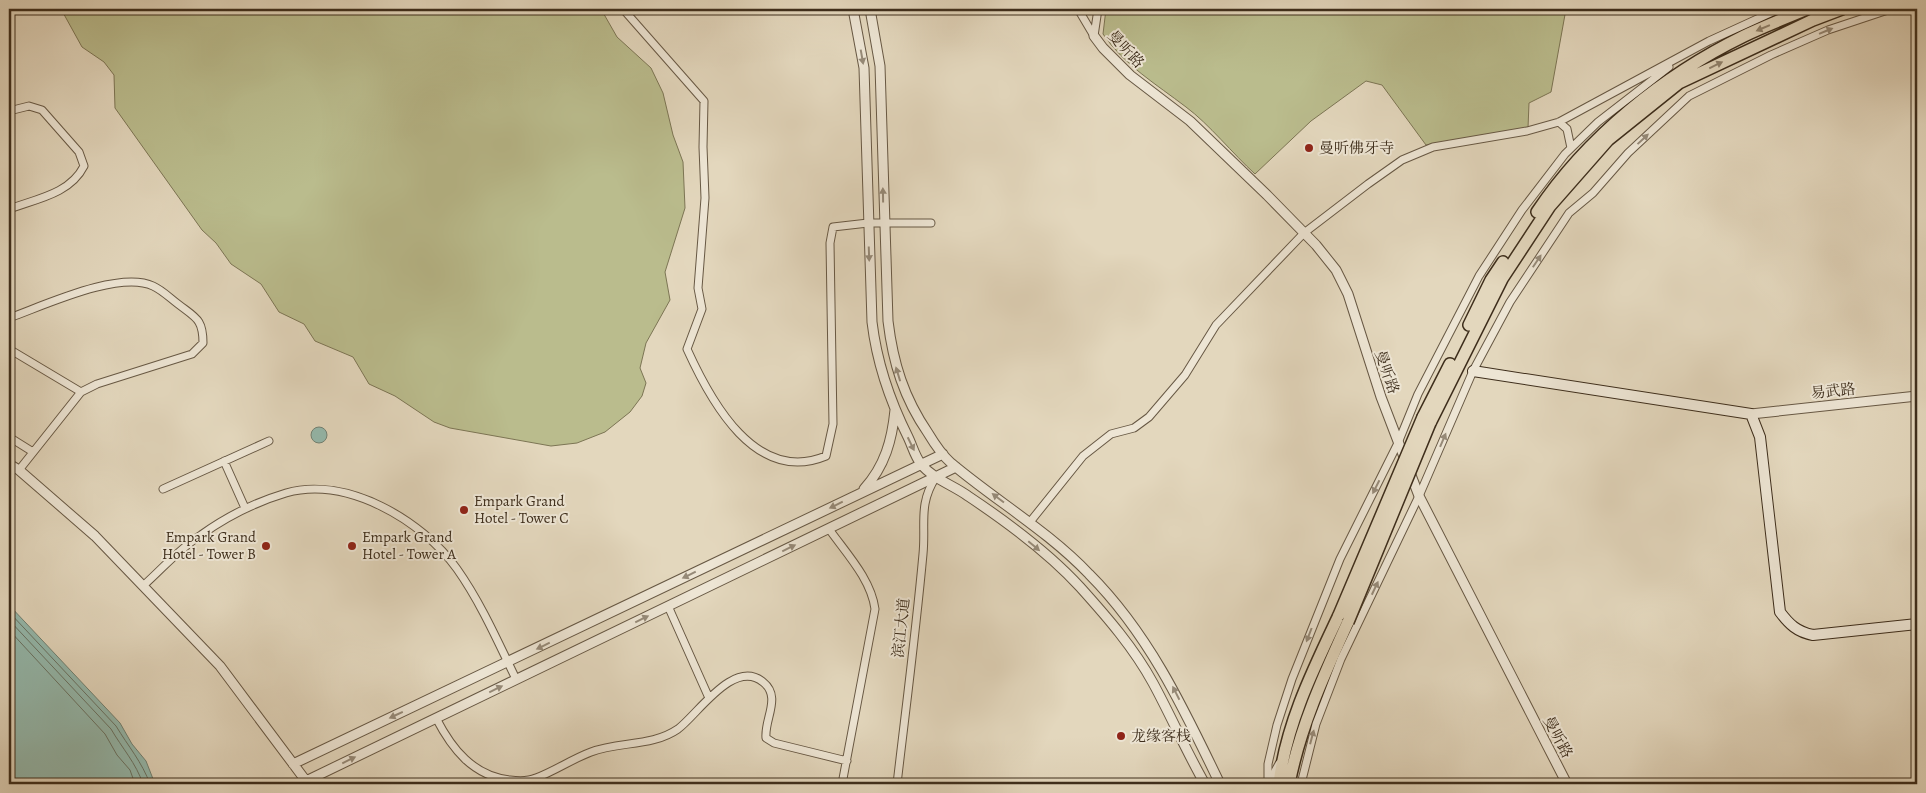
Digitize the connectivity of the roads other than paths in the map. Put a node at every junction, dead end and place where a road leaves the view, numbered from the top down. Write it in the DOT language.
graph roads {
  1 [pos="623,9"];
  2 [pos="853,9"];
  3 [pos="870,9"];
  4 [pos="1078,9"];
  5 [pos="1098,9"];
  6 [pos="1779,9"];
  7 [pos="1807,9"];
  8 [pos="1842,9"];
  9 [pos="1891,9"];
  10 [pos="1094,36"];
  11 [pos="1709,41"];
  12 [pos="1715,53"];
  13 [pos="9,110"];
  14 [pos="1559,122"];
  15 [pos="1571,148"];
  16 [pos="9,209"];
  17 [pos="868,223"];
  18 [pos="884,223"];
  19 [pos="931,223"];
  20 [pos="1304,233"];
  21 [pos="9,318"];
  22 [pos="9,349"];
  23 [pos="1473,371"];
  24 [pos="81,392"];
  25 [pos="1917,396"];
  26 [pos="895,410"];
  27 [pos="1751,414"];
  28 [pos="1426,420"];
  29 [pos="9,437"];
  30 [pos="269,441"];
  31 [pos="1398,443"];
  32 [pos="33,452"];
  33 [pos="943,454"];
  34 [pos="224,461"];
  35 [pos="9,464"];
  36 [pos="921,464"];
  37 [pos="956,467"];
  38 [pos="19,470"];
  39 [pos="936,476"];
  40 [pos="163,489"];
  41 [pos="859,494"];
  42 [pos="1419,496"];
  43 [pos="245,508"];
  44 [pos="1030,522"];
  45 [pos="830,529"];
  46 [pos="144,586"];
  47 [pos="668,606"];
  48 [pos="1343,618"];
  49 [pos="1917,624"];
  50 [pos="508,662"];
  51 [pos="516,679"];
  52 [pos="710,698"];
  53 [pos="436,718"];
  54 [pos="1188,718"];
  55 [pos="1174,725"];
  56 [pos="846,761"];
  57 [pos="1281,762"];
  58 [pos="293,764"];
  59 [pos="1198,772"];
  60 [pos="842,784"];
  61 [pos="897,784"];
  62 [pos="1199,784"];
  63 [pos="1205,784"];
  64 [pos="1220,784"];
  65 [pos="1269,784"];
  66 [pos="1278,784"];
  67 [pos="1289,784"];
  68 [pos="1301,784"];
  69 [pos="1567,784"];
  1 -- 17 [label="street"];
  2 -- 17 [label="street, one-way"];
  18 -- 3 [label="street, one-way"];
  4 -- 10 [label="street"];
  5 -- 10 [label="street"];
  6 -- 11 [label="street"];
  7 -- 12 [label="highway, one-way"];
  28 -- 8 [label="highway, one-way"];
  23 -- 9 [label="street, one-way"];
  10 -- 20 [label="street, 曼听路"];
  11 -- 12 [label="street"];
  11 -- 14 [label="street"];
  11 -- 15 [label="street"];
  12 -- 28 [label="highway"];
  13 -- 16 [label="street"];
  14 -- 15 [label="street"];
  14 -- 20 [label="street"];
  15 -- 31 [label="street"];
  17 -- 18 [label="street"];
  17 -- 26 [label="street, one-way"];
  18 -- 19 [label="street"];
  33 -- 18 [label="street, one-way"];
  20 -- 31 [label="street, 曼听路"];
  20 -- 44 [label="street"];
  21 -- 24 [label="street"];
  22 -- 24 [label="street"];
  23 -- 27 [label="main road"];
  42 -- 23 [label="street, one-way"];
  24 -- 32 [label="street"];
  25 -- 27 [label="street, 易武路"];
  26 -- 36 [label="street, one-way"];
  26 -- 41 [label="street"];
  27 -- 49 [label="main road"];
  28 -- 48 [label="highway, bridge"];
  29 -- 32 [label="street"];
  30 -- 34 [label="street"];
  31 -- 42 [label="street, 曼听路"];
  31 -- 65 [label="street, one-way"];
  32 -- 38 [label="street"];
  33 -- 36 [label="street"];
  33 -- 37 [label="street"];
  34 -- 40 [label="street"];
  34 -- 43 [label="street"];
  35 -- 38 [label="street"];
  36 -- 39 [label="street"];
  36 -- 41 [label="street"];
  37 -- 39 [label="street"];
  44 -- 37 [label="street, one-way"];
  38 -- 46 [label="street"];
  39 -- 45 [label="street"];
  39 -- 55 [label="street, one-way"];
  39 -- 61 [label="street, 滨江大道"];
  41 -- 50 [label="street, one-way"];
  68 -- 42 [label="street, one-way"];
  42 -- 69 [label="street, 曼听路"];
  43 -- 46 [label="street"];
  43 -- 50 [label="street"];
  54 -- 44 [label="street, one-way"];
  47 -- 45 [label="street, one-way"];
  45 -- 56 [label="street, 滨江大道"];
  46 -- 58 [label="street"];
  51 -- 47 [label="street, one-way"];
  47 -- 52 [label="street"];
  48 -- 57 [label="highway"];
  48 -- 67 [label="highway"];
  50 -- 51 [label="street"];
  50 -- 58 [label="street, one-way"];
  53 -- 51 [label="street, one-way"];
  52 -- 53 [label="street"];
  52 -- 56 [label="street"];
  58 -- 53 [label="street, one-way"];
  54 -- 55 [label="street"];
  54 -- 64 [label="street"];
  55 -- 59 [label="street"];
  56 -- 60 [label="street, 滨江大道"];
  57 -- 65 [label="street"];
  57 -- 66 [label="highway"];
  59 -- 62 [label="street"];
  59 -- 63 [label="street"];
}
